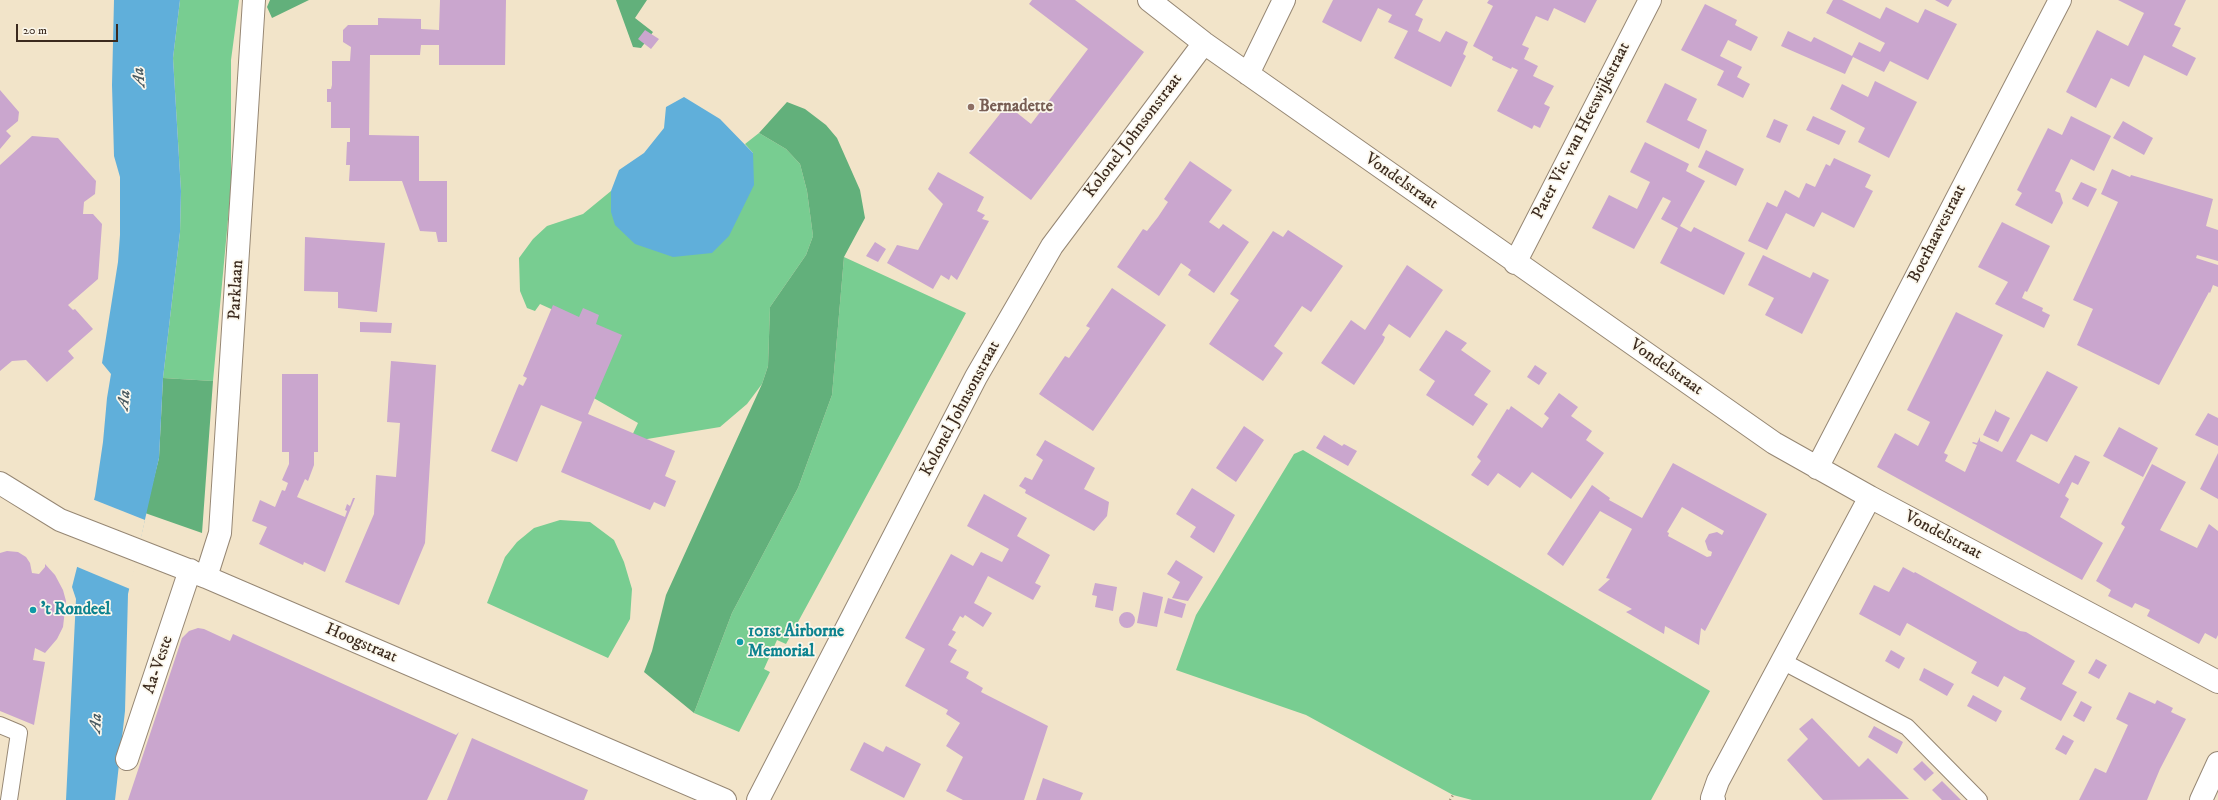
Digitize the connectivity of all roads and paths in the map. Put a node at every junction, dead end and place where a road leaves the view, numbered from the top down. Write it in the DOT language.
graph roads {
  1 [pos="254,0"];
  2 [pos="1149,0"];
  3 [pos="1284,0"];
  4 [pos="1650,0"];
  5 [pos="2060,0"];
  6 [pos="1204,43"];
  7 [pos="1248,74"];
  8 [pos="1515,262"];
  9 [pos="1817,468"];
  10 [pos="0,484"];
  11 [pos="1870,497"];
  12 [pos="198,574"];
  13 [pos="1782,661"];
  14 [pos="2218,682"];
  15 [pos="0,725"];
  16 [pos="127,759"];
  17 [pos="2218,763"];
  18 [pos="1453,794"];
  19 [pos="9,800"];
  20 [pos="725,800"];
  21 [pos="758,800"];
  22 [pos="1450,800"];
  23 [pos="1714,800"];
  24 [pos="1980,800"];
  25 [pos="2201,800"];
  1 -- 12 [label="street, Parklaan"];
  2 -- 6 [label="street, Vondelstraat"];
  3 -- 7 [label="street"];
  4 -- 8 [label="street, Pater Vic. van Heeswijkstraat"];
  5 -- 9 [label="street, Boerhaavestraat"];
  6 -- 7 [label="street, Vondelstraat"];
  6 -- 21 [label="street, Kolonel Johnsonstraat"];
  7 -- 8 [label="street, Vondelstraat"];
  8 -- 9 [label="street, Vondelstraat"];
  9 -- 11 [label="street, Vondelstraat"];
  10 -- 12 [label="street, Hoogstraat"];
  11 -- 13 [label="street"];
  11 -- 14 [label="street, Vondelstraat"];
  12 -- 16 [label="street, Aa-Veste"];
  12 -- 20 [label="street, Hoogstraat"];
  13 -- 23 [label="street"];
  13 -- 24 [label="lane"];
  15 -- 19 [label="lane"];
  17 -- 25 [label="street"];
  18 -- 22 [label="path"];
}
